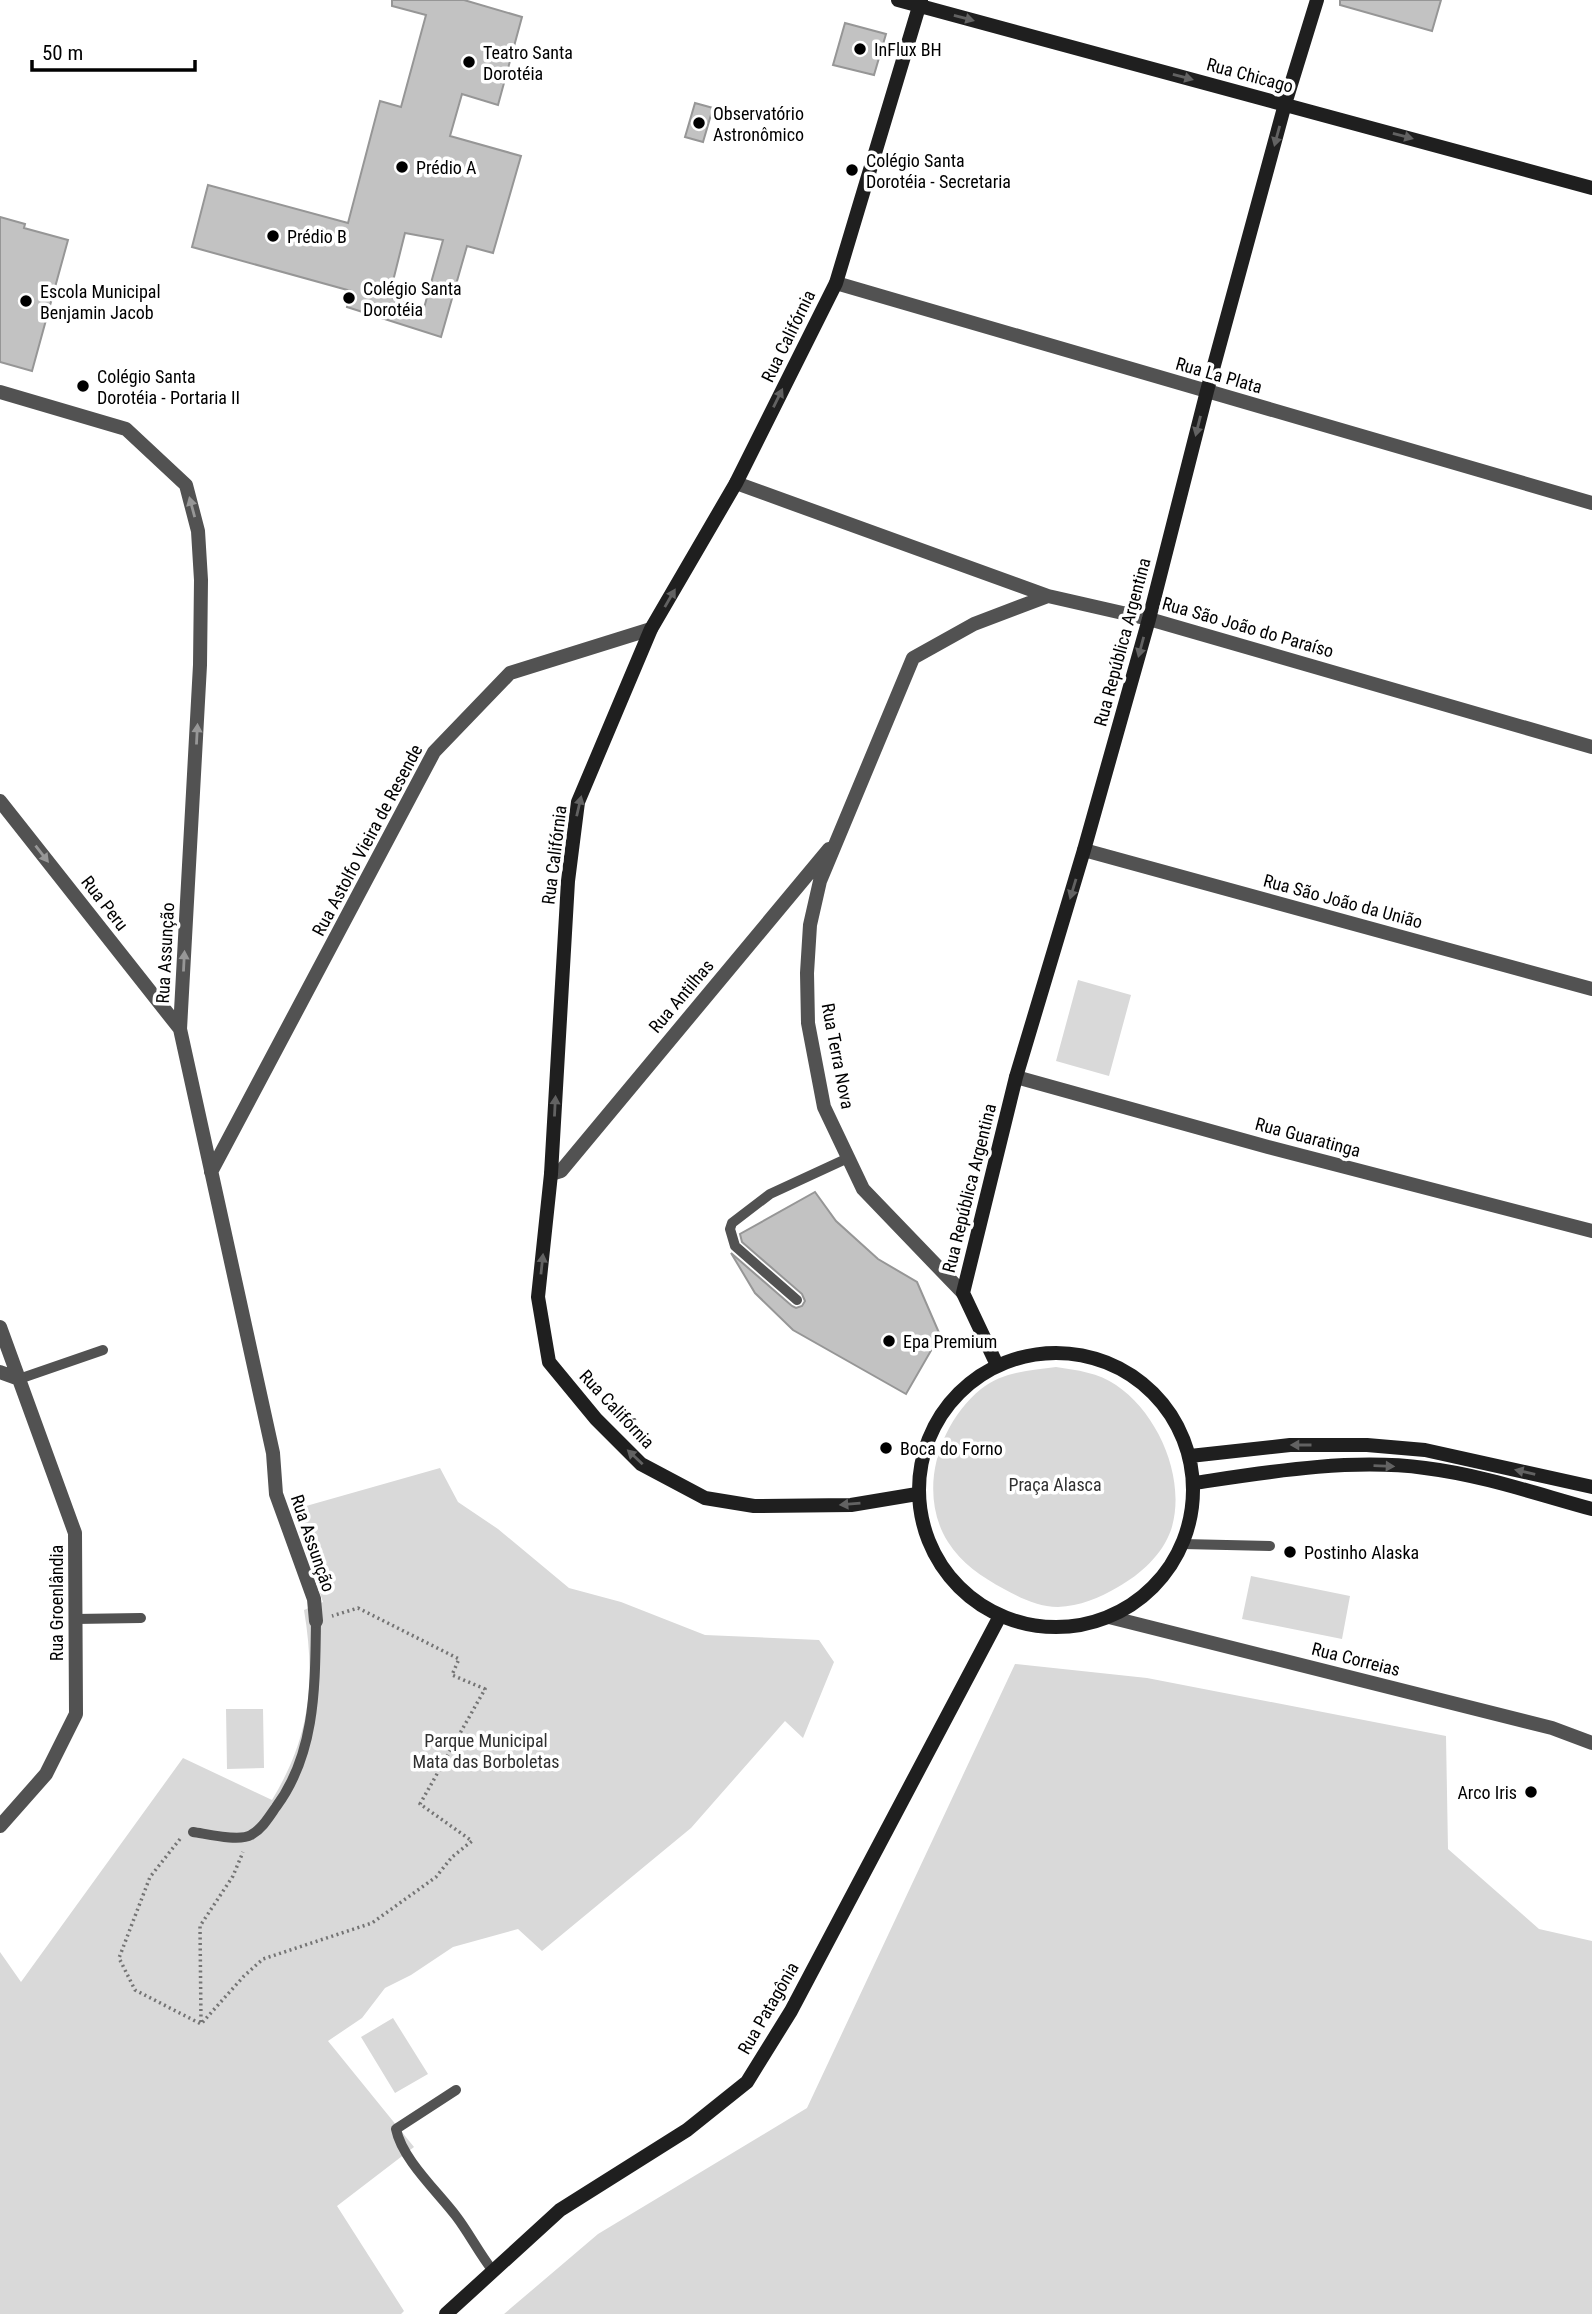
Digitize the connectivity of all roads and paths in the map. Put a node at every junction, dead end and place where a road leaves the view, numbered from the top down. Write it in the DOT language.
graph roads {
  1 [pos="898,0"];
  2 [pos="1317,0"];
  3 [pos="920,3"];
  4 [pos="1285,104"];
  5 [pos="1592,188"];
  6 [pos="836,283"];
  7 [pos="1207,391"];
  8 [pos="0,392"];
  9 [pos="736,483"];
  10 [pos="1592,503"];
  11 [pos="1048,596"];
  12 [pos="1149,619"];
  13 [pos="651,629"];
  14 [pos="1592,747"];
  15 [pos="0,801"];
  16 [pos="838,838"];
  17 [pos="1084,850"];
  18 [pos="1592,989"];
  19 [pos="180,1029"];
  20 [pos="1016,1077"];
  21 [pos="848,1158"];
  22 [pos="211,1172"];
  23 [pos="551,1174"];
  24 [pos="1592,1231"];
  25 [pos="963,1293"];
  26 [pos="797,1300"];
  27 [pos="0,1327"];
  28 [pos="103,1350"];
  29 [pos="997,1365"];
  30 [pos="0,1372"];
  31 [pos="19,1379"];
  32 [pos="1190,1456"];
  33 [pos="1194,1483"];
  34 [pos="1592,1488"];
  35 [pos="917,1494"];
  36 [pos="1592,1509"];
  37 [pos="1183,1544"];
  38 [pos="1270,1545"];
  39 [pos="1000,1616"];
  40 [pos="1109,1617"];
  41 [pos="141,1618"];
  42 [pos="75,1619"];
  43 [pos="316,1621"];
  44 [pos="1592,1743"];
  45 [pos="0,1826"];
  46 [pos="190,1831"];
  47 [pos="249,1837"];
  48 [pos="201,2024"];
  49 [pos="456,2090"];
  50 [pos="493,2271"];
  51 [pos="446,2314"];
  1 -- 3 [label="street, Rua Chicago"];
  2 -- 4 [label="street, Rua República Argentina"];
  3 -- 4 [label="street, Rua Chicago, one-way"];
  3 -- 6 [label="street, Rua Califórnia"];
  4 -- 5 [label="street, Rua Chicago, one-way"];
  4 -- 7 [label="street, Rua República Argentina, one-way"];
  6 -- 7 [label="street, Rua La Plata"];
  9 -- 6 [label="street, Rua Califórnia, one-way"];
  7 -- 10 [label="street, Rua La Plata"];
  7 -- 12 [label="street, Rua República Argentina, one-way"];
  19 -- 8 [label="street, Rua Assunção, one-way"];
  9 -- 11 [label="street, Rua São João do Paraíso"];
  13 -- 9 [label="street, Rua Califórnia, one-way"];
  11 -- 12 [label="street, Rua São João do Paraíso"];
  11 -- 16 [label="street, Rua Terra Nova"];
  12 -- 14 [label="street, Rua São João do Paraíso"];
  12 -- 17 [label="street, Rua República Argentina, one-way"];
  13 -- 22 [label="street, Rua Astolfo Vieira de Resende"];
  23 -- 13 [label="street, Rua Califórnia, one-way"];
  15 -- 19 [label="street, Rua Peru, one-way"];
  16 -- 21 [label="street, Rua Terra Nova"];
  16 -- 23 [label="street, Rua Antilhas"];
  17 -- 18 [label="street, Rua São João da União"];
  17 -- 20 [label="street, Rua República Argentina, one-way"];
  19 -- 22 [label="street, Rua Assunção"];
  20 -- 24 [label="street, Rua Guaratinga"];
  20 -- 25 [label="street, Rua República Argentina"];
  21 -- 25 [label="street, Rua Terra Nova"];
  21 -- 26 [label="lane"];
  22 -- 43 [label="street, Rua Assunção"];
  35 -- 23 [label="street, Rua Califórnia, one-way"];
  25 -- 29 [label="street, Rua Terra Nova"];
  27 -- 31 [label="street, Rua Groenlândia"];
  28 -- 31 [label="lane"];
  29 -- 32 [label="street"];
  29 -- 35 [label="street"];
  30 -- 31 [label="street"];
  31 -- 42 [label="street, Rua Groenlândia"];
  32 -- 33 [label="street"];
  34 -- 32 [label="street, one-way"];
  33 -- 36 [label="street, one-way"];
  33 -- 37 [label="street"];
  35 -- 39 [label="street"];
  37 -- 38 [label="lane"];
  37 -- 40 [label="street"];
  39 -- 40 [label="street"];
  39 -- 50 [label="street, Rua Patagônia"];
  40 -- 44 [label="street, Rua Correias"];
  41 -- 42 [label="lane"];
  42 -- 45 [label="street, Rua Groenlândia"];
  43 -- 47 [label="lane"];
  43 -- 48 [label="path"];
  46 -- 47 [label="lane"];
  46 -- 48 [label="path"];
  47 -- 48 [label="path"];
  49 -- 50 [label="lane"];
  50 -- 51 [label="street, Rua Patagônia"];
}
